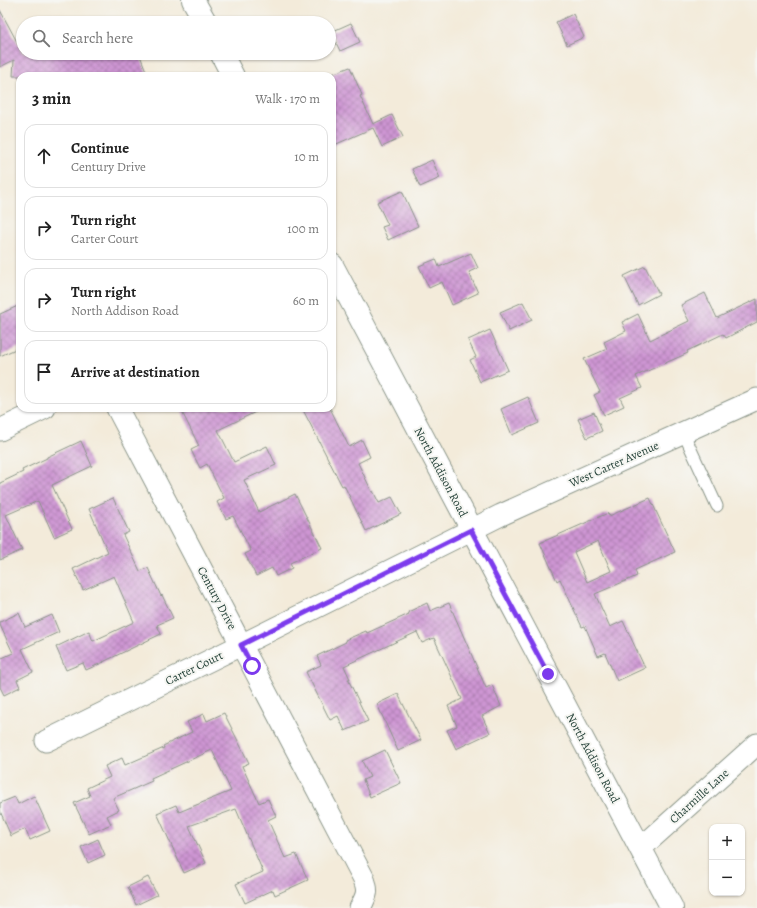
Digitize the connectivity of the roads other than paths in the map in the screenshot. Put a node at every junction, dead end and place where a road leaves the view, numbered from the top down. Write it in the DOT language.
graph roads {
  1 [pos="193,0"];
  2 [pos="202,16"];
  3 [pos="225,60"];
  4 [pos="231,72"];
  5 [pos="336,273"];
  6 [pos="757,399"];
  7 [pos="37,412"];
  8 [pos="119,412"];
  9 [pos="0,430"];
  10 [pos="683,432"];
  11 [pos="717,506"];
  12 [pos="471,530"];
  13 [pos="241,645"];
  14 [pos="46,741"];
  15 [pos="757,744"];
  16 [pos="641,848"];
  17 [pos="363,902"];
  18 [pos="672,908"];
  1 -- 2 [label="street"];
  3 -- 4 [label="street"];
  5 -- 12 [label="street, North Addison Road"];
  6 -- 10 [label="street, West Carter Avenue"];
  7 -- 9 [label="street"];
  8 -- 13 [label="street, Century Drive"];
  10 -- 11 [label="lane"];
  10 -- 12 [label="street, West Carter Avenue"];
  12 -- 13 [label="street, Carter Court"];
  12 -- 16 [label="street, North Addison Road"];
  13 -- 14 [label="street, Carter Court"];
  13 -- 17 [label="street, Century Drive"];
  15 -- 16 [label="street, Charmille Lane"];
  16 -- 18 [label="street, North Addison Road"];
}
